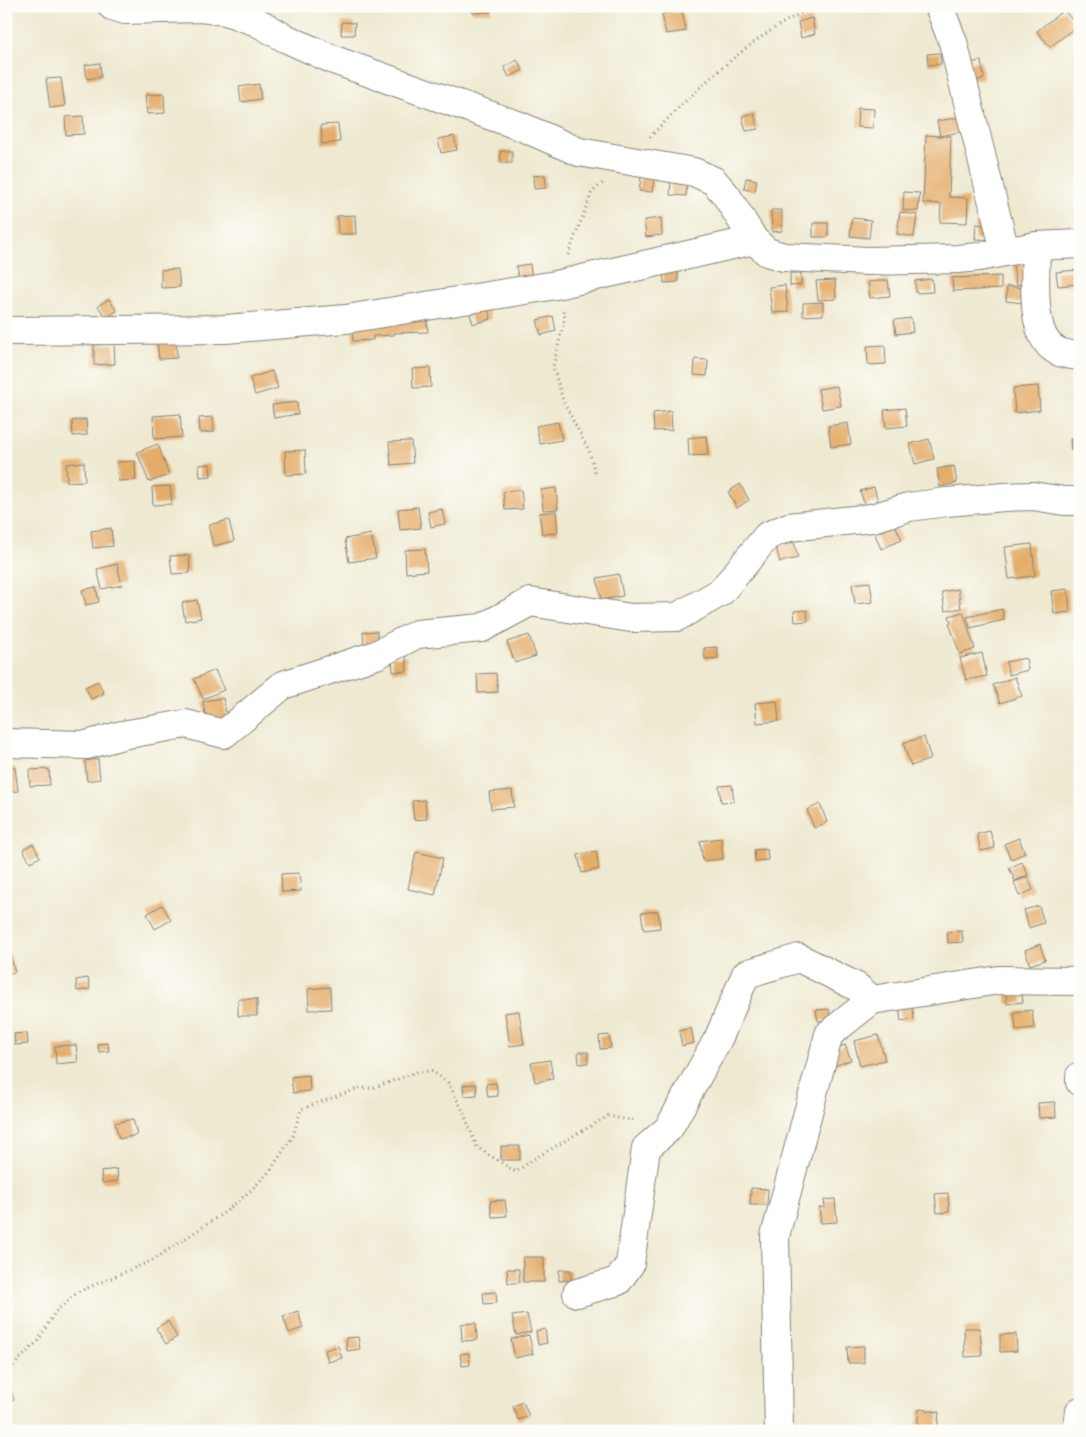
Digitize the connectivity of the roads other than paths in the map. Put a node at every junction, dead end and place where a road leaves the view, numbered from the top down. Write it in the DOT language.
graph roads {
  1 [pos="112,6"];
  2 [pos="939,6"];
  3 [pos="754,240"];
  4 [pos="1080,244"];
  5 [pos="1036,246"];
  6 [pos="1005,250"];
  7 [pos="6,331"];
  8 [pos="1080,356"];
  9 [pos="1080,501"];
  10 [pos="6,743"];
  11 [pos="1080,981"];
  12 [pos="872,1000"];
  13 [pos="1080,1076"];
  14 [pos="1080,1082"];
  15 [pos="577,1293"];
  16 [pos="1080,1411"];
  17 [pos="779,1431"];
  18 [pos="1076,1431"];
  1 -- 3 [label="street"];
  2 -- 6 [label="street"];
  3 -- 6 [label="street"];
  3 -- 7 [label="street"];
  4 -- 5 [label="street"];
  5 -- 6 [label="street"];
  5 -- 8 [label="street"];
  9 -- 10 [label="street"];
  11 -- 12 [label="street"];
  12 -- 15 [label="street"];
  12 -- 17 [label="street"];
  13 -- 14 [label="street"];
  16 -- 18 [label="street"];
}
